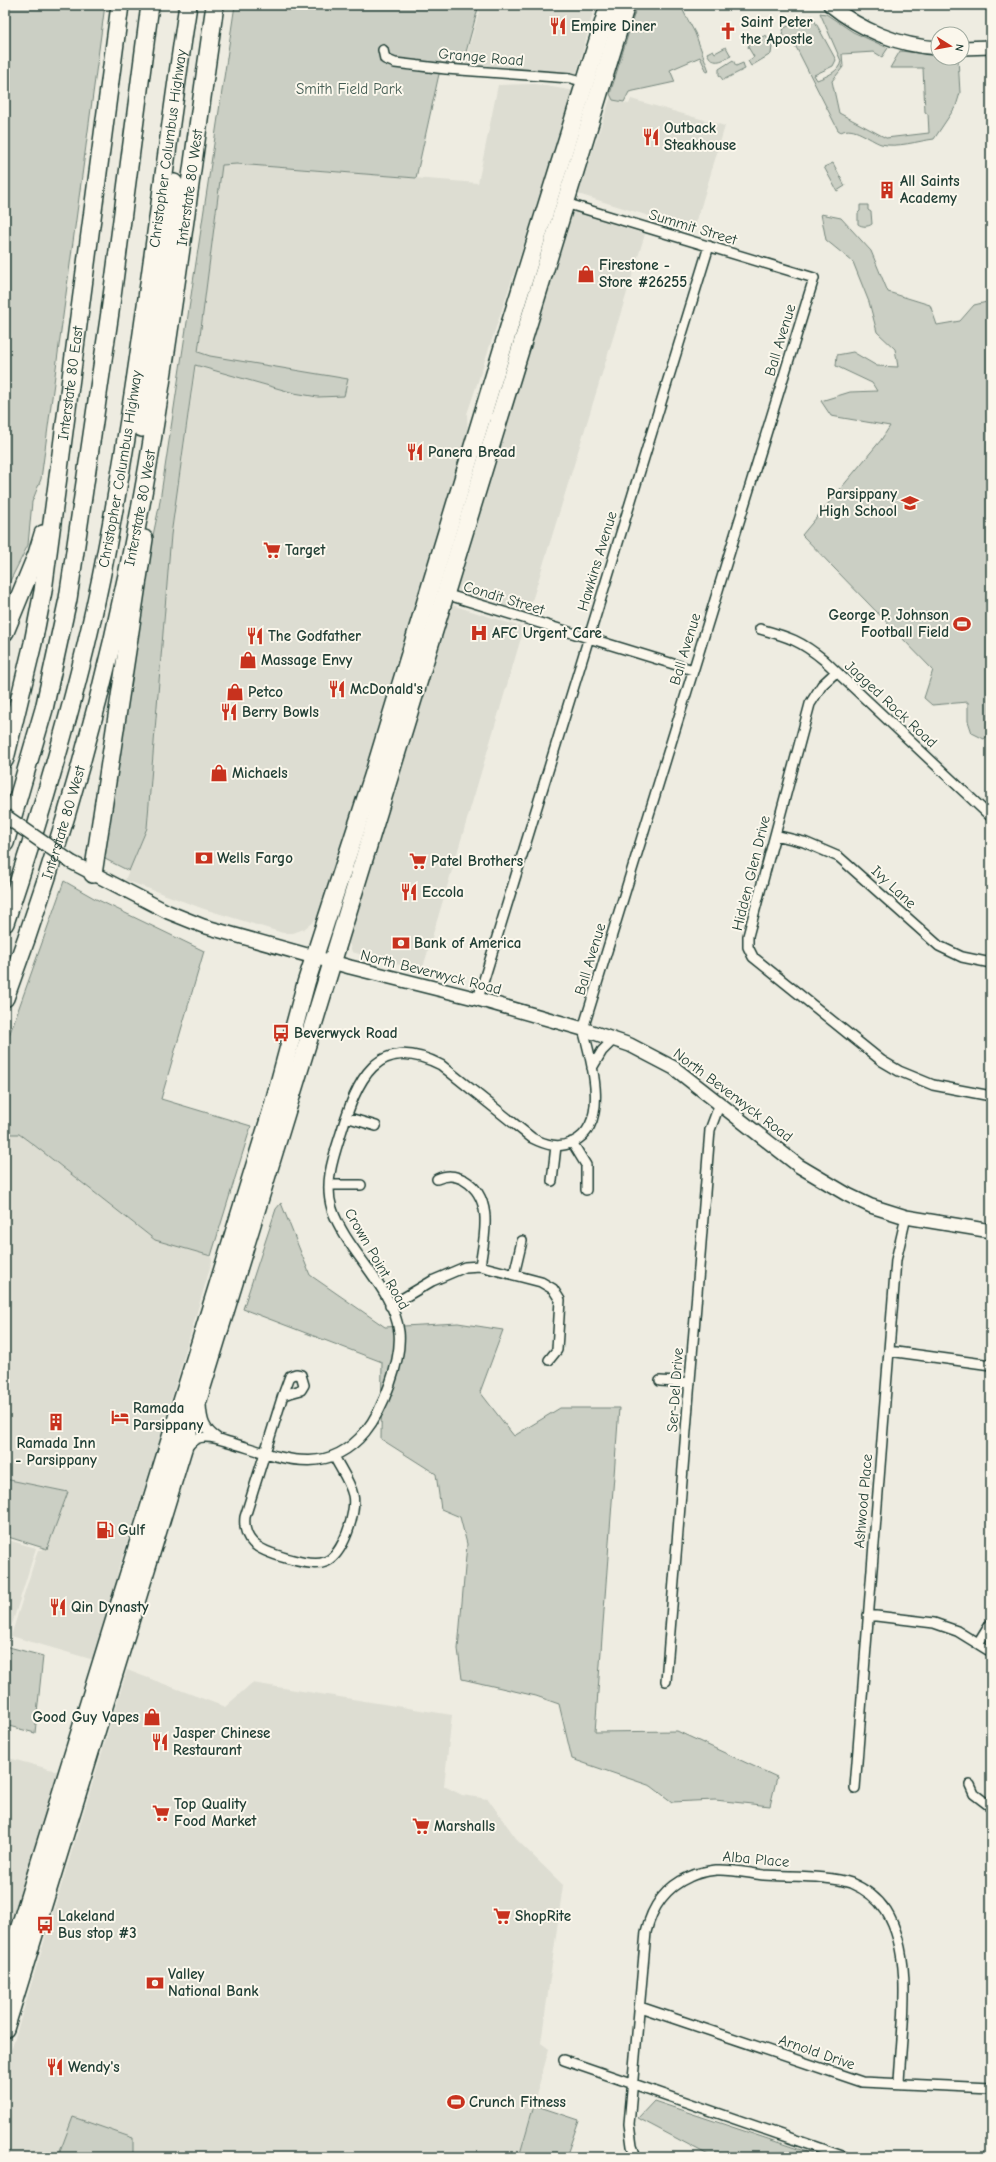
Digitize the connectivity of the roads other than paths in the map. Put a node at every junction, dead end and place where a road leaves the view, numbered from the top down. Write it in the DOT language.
graph roads {
  1 [pos="120,5"];
  2 [pos="150,5"];
  3 [pos="188,5"];
  4 [pos="215,5"];
  5 [pos="609,5"];
  6 [pos="626,5"];
  7 [pos="830,5"];
  8 [pos="185,24"];
  9 [pos="930,47"];
  10 [pos="991,47"];
  11 [pos="970,48"];
  12 [pos="383,50"];
  13 [pos="586,82"];
  14 [pos="564,203"];
  15 [pos="709,246"];
  16 [pos="814,278"];
  17 [pos="147,467"];
  18 [pos="57,486"];
  19 [pos="445,594"];
  20 [pos="760,629"];
  21 [pos="5,632"];
  22 [pos="588,639"];
  23 [pos="693,670"];
  24 [pos="836,672"];
  25 [pos="5,759"];
  26 [pos="70,795"];
  27 [pos="5,816"];
  28 [pos="991,817"];
  29 [pos="775,834"];
  30 [pos="5,843"];
  31 [pos="93,874"];
  32 [pos="5,923"];
  33 [pos="315,958"];
  34 [pos="333,963"];
  35 [pos="991,963"];
  36 [pos="5,998"];
  37 [pos="478,999"];
  38 [pos="583,1029"];
  39 [pos="614,1039"];
  40 [pos="592,1068"];
  41 [pos="991,1096"];
  42 [pos="720,1103"];
  43 [pos="346,1117"];
  44 [pos="376,1126"];
  45 [pos="572,1142"];
  46 [pos="556,1146"];
  47 [pos="437,1179"];
  48 [pos="552,1181"];
  49 [pos="328,1185"];
  50 [pos="361,1186"];
  51 [pos="586,1190"];
  52 [pos="906,1217"];
  53 [pos="991,1231"];
  54 [pos="522,1241"];
  55 [pos="480,1266"];
  56 [pos="514,1275"];
  57 [pos="390,1306"];
  58 [pos="889,1351"];
  59 [pos="549,1360"];
  60 [pos="991,1365"];
  61 [pos="660,1381"];
  62 [pos="690,1383"];
  63 [pos="283,1395"];
  64 [pos="200,1396"];
  65 [pos="218,1439"];
  66 [pos="182,1453"];
  67 [pos="265,1453"];
  68 [pos="334,1456"];
  69 [pos="868,1615"];
  70 [pos="991,1623"];
  71 [pos="978,1644"];
  72 [pos="991,1652"];
  73 [pos="666,1681"];
  74 [pos="970,1785"];
  75 [pos="855,1788"];
  76 [pos="991,1807"];
  77 [pos="5,1974"];
  78 [pos="640,2007"];
  79 [pos="5,2030"];
  80 [pos="564,2060"];
  81 [pos="633,2083"];
  82 [pos="899,2084"];
  83 [pos="991,2088"];
  84 [pos="636,2157"];
  85 [pos="845,2157"];
  1 -- 18 [label="highway, Interstate 80 East"];
  2 -- 30 [label="highway, Christopher Columbus Highway"];
  3 -- 8 [label="highway, Christopher Columbus Highway"];
  4 -- 17 [label="highway, Interstate 80 West"];
  5 -- 13 [label="highway"];
  6 -- 14 [label="highway"];
  7 -- 9 [label="street"];
  8 -- 26 [label="highway"];
  8 -- 32 [label="highway, Christopher Columbus Highway"];
  10 -- 11 [label="street"];
  12 -- 13 [label="street, Grange Road"];
  13 -- 33 [label="highway"];
  14 -- 15 [label="street, Summit Street"];
  14 -- 19 [label="highway"];
  15 -- 16 [label="street, Summit Street"];
  15 -- 22 [label="street, Hawkins Avenue"];
  16 -- 23 [label="street, Ball Avenue"];
  17 -- 26 [label="highway, Interstate 80 West"];
  17 -- 31 [label="highway"];
  18 -- 21 [label="highway"];
  18 -- 25 [label="highway, Interstate 80 East"];
  19 -- 22 [label="street, Condit Street"];
  19 -- 34 [label="highway"];
  20 -- 24 [label="street, Jagged Rock Road"];
  22 -- 23 [label="street, Condit Street"];
  22 -- 37 [label="street, Hawkins Avenue"];
  23 -- 38 [label="street, Ball Avenue"];
  24 -- 28 [label="street, Jagged Rock Road"];
  24 -- 29 [label="street, Hidden Glen Drive"];
  26 -- 36 [label="highway, Interstate 80 West"];
  27 -- 31 [label="street, North Beverwyck Road, bridge"];
  29 -- 35 [label="street, Ivy Lane"];
  29 -- 41 [label="street, Hidden Glen Drive"];
  31 -- 33 [label="street, North Beverwyck Road"];
  33 -- 34 [label="street, North Beverwyck Road"];
  33 -- 77 [label="highway"];
  34 -- 37 [label="street, North Beverwyck Road"];
  34 -- 64 [label="highway"];
  37 -- 38 [label="street, North Beverwyck Road"];
  38 -- 39 [label="street, North Beverwyck Road"];
  38 -- 40 [label="street"];
  39 -- 40 [label="street"];
  39 -- 42 [label="street, North Beverwyck Road"];
  40 -- 45 [label="street"];
  42 -- 52 [label="street, North Beverwyck Road"];
  42 -- 62 [label="street, Ser-Del Drive"];
  43 -- 44 [label="street"];
  43 -- 46 [label="street, Crown Point Road"];
  43 -- 49 [label="street, Crown Point Road"];
  45 -- 46 [label="street"];
  45 -- 51 [label="street"];
  46 -- 48 [label="street"];
  47 -- 55 [label="street"];
  49 -- 50 [label="street"];
  49 -- 57 [label="street, Crown Point Road"];
  52 -- 53 [label="street, North Beverwyck Road"];
  52 -- 58 [label="street, Ashwood Place"];
  54 -- 56 [label="street"];
  55 -- 56 [label="street"];
  55 -- 57 [label="street"];
  56 -- 59 [label="street"];
  57 -- 68 [label="street, Crown Point Road"];
  58 -- 60 [label="street"];
  58 -- 69 [label="street, Ashwood Place"];
  61 -- 62 [label="street"];
  62 -- 73 [label="street, Ser-Del Drive"];
  63 -- 67 [label="street"];
  64 -- 65 [label="street, Crown Point Road"];
  64 -- 66 [label="highway"];
  65 -- 66 [label="street, Crown Point Road"];
  65 -- 67 [label="street, Crown Point Road"];
  66 -- 79 [label="highway"];
  67 -- 68 [label="street, Crown Point Road"];
  67 -- 68 [label="street"];
  69 -- 71 [label="street"];
  69 -- 75 [label="street, Ashwood Place"];
  70 -- 71 [label="street"];
  71 -- 72 [label="street"];
  74 -- 76 [label="street"];
  78 -- 81 [label="street, Alba Place"];
  78 -- 82 [label="street, Arnold Drive"];
  78 -- 82 [label="street, Alba Place"];
  80 -- 81 [label="street"];
  81 -- 84 [label="street, Alba Place"];
  81 -- 85 [label="street"];
  82 -- 83 [label="street, Arnold Drive"];
}
